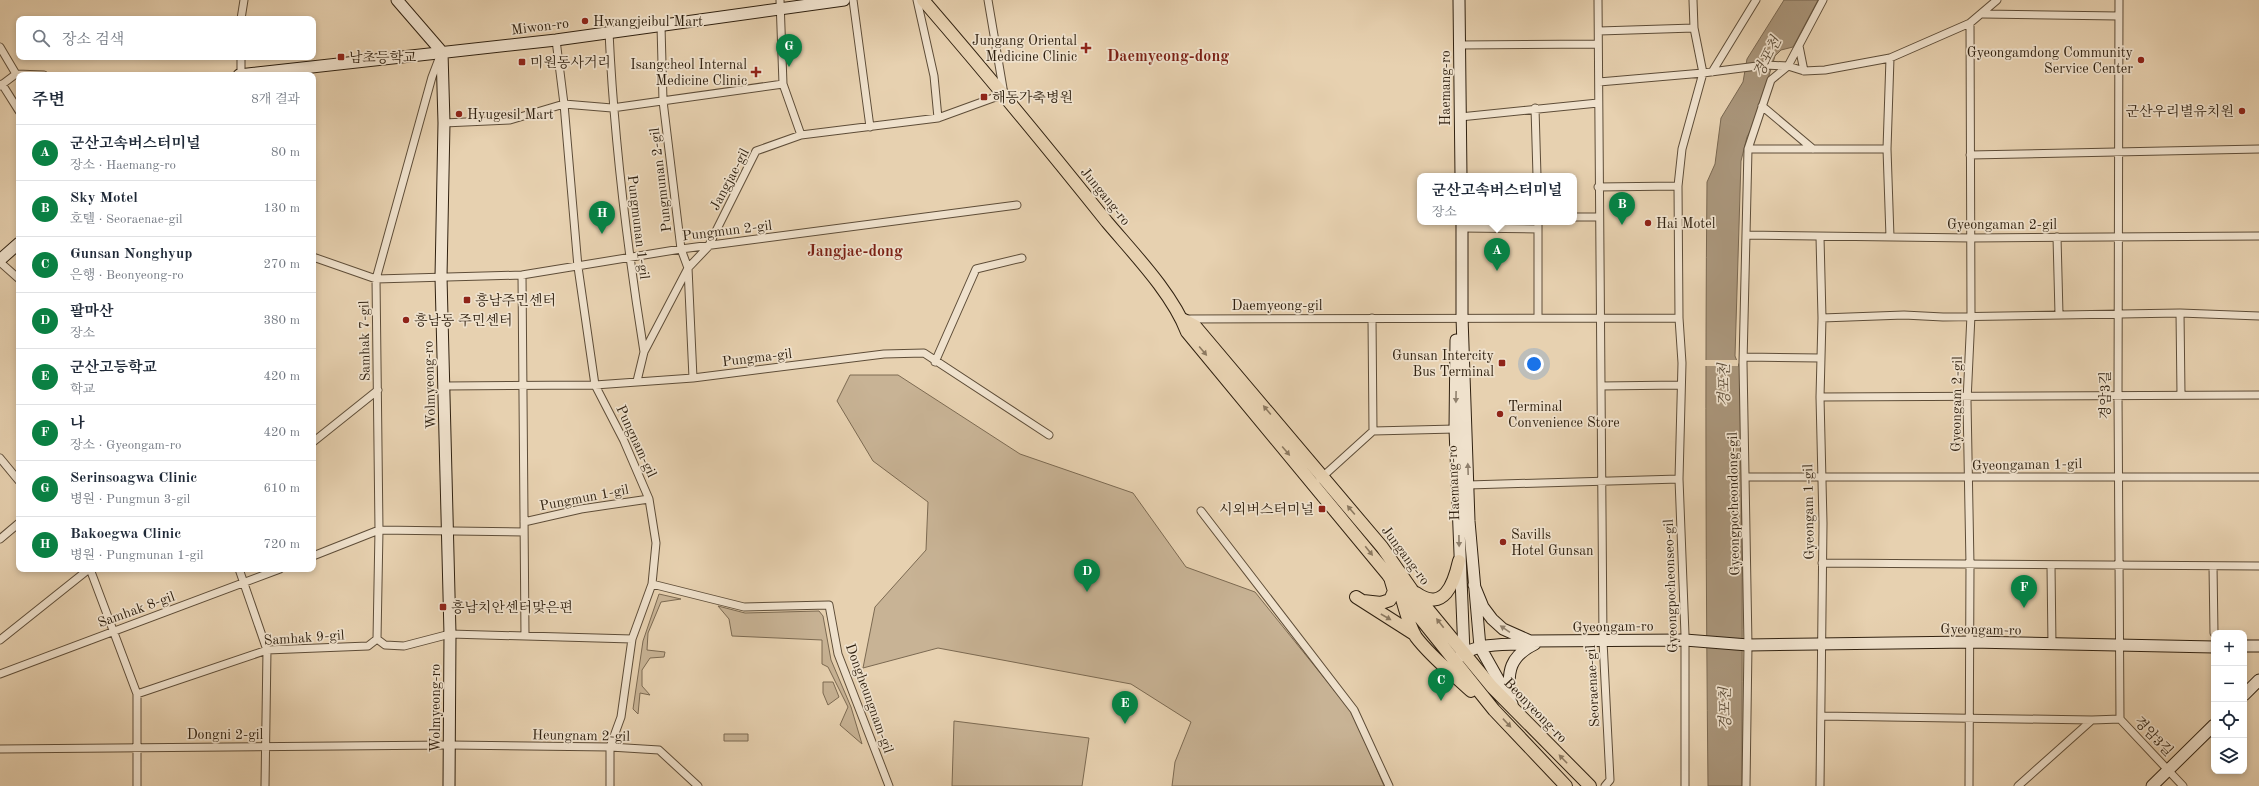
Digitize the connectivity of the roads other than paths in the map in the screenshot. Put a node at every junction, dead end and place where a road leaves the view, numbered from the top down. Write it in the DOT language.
graph roads {
  1 [pos="244,0"];
  2 [pos="397,0"];
  3 [pos="844,0"];
  4 [pos="853,0"];
  5 [pos="917,0"];
  6 [pos="923,0"];
  7 [pos="988,0"];
  8 [pos="1459,0"];
  9 [pos="1598,0"];
  10 [pos="1693,0"];
  11 [pos="1756,0"];
  12 [pos="1823,0"];
  13 [pos="1997,0"];
  14 [pos="2119,0"];
  15 [pos="781,5"];
  16 [pos="1983,14"];
  17 [pos="241,16"];
  18 [pos="2118,16"];
  19 [pos="1970,23"];
  20 [pos="661,26"];
  21 [pos="1694,28"];
  22 [pos="1599,31"];
  23 [pos="609,32"];
  24 [pos="556,40"];
  25 [pos="1598,44"];
  26 [pos="1460,45"];
  27 [pos="1799,46"];
  28 [pos="0,47"];
  29 [pos="442,52"];
  30 [pos="1890,58"];
  31 [pos="241,60"];
  32 [pos="1788,66"];
  33 [pos="1804,70"];
  34 [pos="241,72"];
  35 [pos="267,72"];
  36 [pos="1712,72"];
  37 [pos="1703,73"];
  38 [pos="16,74"];
  39 [pos="1599,82"];
  40 [pos="783,84"];
  41 [pos="1,85"];
  42 [pos="1004,94"];
  43 [pos="663,101"];
  44 [pos="1598,103"];
  45 [pos="564,104"];
  46 [pos="1762,106"];
  47 [pos="16,107"];
  48 [pos="612,108"];
  49 [pos="1535,108"];
  50 [pos="1460,116"];
  51 [pos="938,118"];
  52 [pos="444,123"];
  53 [pos="870,127"];
  54 [pos="801,135"];
  55 [pos="1748,149"];
  56 [pos="1813,149"];
  57 [pos="1887,149"];
  58 [pos="2259,149"];
  59 [pos="2118,151"];
  60 [pos="1970,155"];
  61 [pos="1461,173"];
  62 [pos="1537,173"];
  63 [pos="1678,186"];
  64 [pos="1598,187"];
  65 [pos="1017,205"];
  66 [pos="1577,217"];
  67 [pos="1598,217"];
  68 [pos="1462,225"];
  69 [pos="1538,226"];
  70 [pos="1746,235"];
  71 [pos="2259,236"];
  72 [pos="1820,237"];
  73 [pos="1890,237"];
  74 [pos="2057,237"];
  75 [pos="2118,237"];
  76 [pos="1971,238"];
  77 [pos="16,245"];
  78 [pos="708,247"];
  79 [pos="681,249"];
  80 [pos="1022,258"];
  81 [pos="629,259"];
  82 [pos="316,260"];
  83 [pos="0,261"];
  84 [pos="578,266"];
  85 [pos="688,268"];
  86 [pos="522,275"];
  87 [pos="16,276"];
  88 [pos="441,277"];
  89 [pos="376,279"];
  90 [pos="2180,313"];
  91 [pos="2059,314"];
  92 [pos="2118,314"];
  93 [pos="1971,315"];
  94 [pos="2259,316"];
  95 [pos="1462,317"];
  96 [pos="1372,318"];
  97 [pos="1538,318"];
  98 [pos="1600,318"];
  99 [pos="1679,318"];
  100 [pos="1822,318"];
  101 [pos="1182,319"];
  102 [pos="644,352"];
  103 [pos="1744,357"];
  104 [pos="1820,358"];
  105 [pos="936,362"];
  106 [pos="693,378"];
  107 [pos="637,381"];
  108 [pos="1681,385"];
  109 [pos="445,386"];
  110 [pos="595,386"];
  111 [pos="1601,386"];
  112 [pos="523,387"];
  113 [pos="378,390"];
  114 [pos="2181,394"];
  115 [pos="1967,395"];
  116 [pos="2259,395"];
  117 [pos="2118,396"];
  118 [pos="1820,397"];
  119 [pos="1455,429"];
  120 [pos="1373,431"];
  121 [pos="1049,435"];
  122 [pos="316,440"];
  123 [pos="0,458"];
  124 [pos="1821,476"];
  125 [pos="2118,476"];
  126 [pos="16,477"];
  127 [pos="1746,477"];
  128 [pos="2259,477"];
  129 [pos="1969,478"];
  130 [pos="1679,479"];
  131 [pos="1602,480"];
  132 [pos="1319,481"];
  133 [pos="1468,485"];
  134 [pos="649,499"];
  135 [pos="1201,511"];
  136 [pos="524,522"];
  137 [pos="16,526"];
  138 [pos="379,530"];
  139 [pos="447,530"];
  140 [pos="524,532"];
  141 [pos="0,539"];
  142 [pos="316,555"];
  143 [pos="1459,561"];
  144 [pos="1822,563"];
  145 [pos="1970,565"];
  146 [pos="2051,566"];
  147 [pos="2119,566"];
  148 [pos="2213,566"];
  149 [pos="2259,566"];
  150 [pos="86,572"];
  151 [pos="91,572"];
  152 [pos="240,572"];
  153 [pos="272,572"];
  154 [pos="1388,575"];
  155 [pos="244,583"];
  156 [pos="652,584"];
  157 [pos="1474,585"];
  158 [pos="1406,592"];
  159 [pos="2214,630"];
  160 [pos="113,631"];
  161 [pos="450,634"];
  162 [pos="525,636"];
  163 [pos="1416,637"];
  164 [pos="377,639"];
  165 [pos="632,639"];
  166 [pos="0,640"];
  167 [pos="1685,640"];
  168 [pos="1541,642"];
  169 [pos="1603,642"];
  170 [pos="1970,642"];
  171 [pos="1748,644"];
  172 [pos="2119,644"];
  173 [pos="1822,645"];
  174 [pos="2052,645"];
  175 [pos="2247,646"];
  176 [pos="2259,646"];
  177 [pos="1480,647"];
  178 [pos="2211,647"];
  179 [pos="268,650"];
  180 [pos="1459,657"];
  181 [pos="0,674"];
  182 [pos="2259,680"];
  183 [pos="2247,692"];
  184 [pos="137,694"];
  185 [pos="1513,705"];
  186 [pos="1494,710"];
  187 [pos="1821,716"];
  188 [pos="1969,718"];
  189 [pos="2120,719"];
  190 [pos="2092,720"];
  191 [pos="2211,728"];
  192 [pos="450,745"];
  193 [pos="137,747"];
  194 [pos="266,747"];
  195 [pos="610,747"];
  196 [pos="0,749"];
  197 [pos="2169,770"];
  198 [pos="137,786"];
  199 [pos="265,786"];
  200 [pos="449,786"];
  201 [pos="610,786"];
  202 [pos="698,786"];
  203 [pos="888,786"];
  204 [pos="1389,786"];
  205 [pos="1566,786"];
  206 [pos="1590,786"];
  207 [pos="1605,786"];
  208 [pos="1685,786"];
  209 [pos="1746,786"];
  210 [pos="1820,786"];
  211 [pos="1969,786"];
  212 [pos="2018,786"];
  213 [pos="2152,786"];
  214 [pos="2183,786"];
  1 -- 17 [label="street"];
  2 -- 29 [label="street"];
  3 -- 15 [label="street, Miwon-ro"];
  4 -- 53 [label="street"];
  5 -- 51 [label="street"];
  6 -- 42 [label="main road, Jungang-ro"];
  7 -- 42 [label="street, Jungang-ro"];
  8 -- 26 [label="street, Haemang-ro"];
  9 -- 22 [label="street, Seoraenae-gil"];
  10 -- 21 [label="street"];
  11 -- 36 [label="street"];
  12 -- 27 [label="street, Gyeongpocheondong-gil"];
  13 -- 16 [label="street"];
  14 -- 18 [label="street, 경암3길"];
  15 -- 20 [label="street, Miwon-ro"];
  15 -- 40 [label="street"];
  16 -- 18 [label="street"];
  16 -- 19 [label="street"];
  18 -- 59 [label="street, 경암3길"];
  19 -- 30 [label="street"];
  19 -- 60 [label="street, Gyeongam 2-gil"];
  20 -- 23 [label="street, Miwon-ro"];
  20 -- 43 [label="street, Pungmunan 2-gil"];
  21 -- 22 [label="street"];
  21 -- 37 [label="street"];
  22 -- 25 [label="street, Seoraenae-gil"];
  23 -- 24 [label="street, Miwon-ro"];
  23 -- 48 [label="street, Pungmunan 1-gil"];
  24 -- 29 [label="street, Miwon-ro"];
  24 -- 45 [label="street, Pungnam-gil"];
  25 -- 26 [label="street"];
  25 -- 39 [label="street, Seoraenae-gil"];
  26 -- 50 [label="street, Haemang-ro"];
  27 -- 32 [label="street, Gyeongpocheondong-gil"];
  27 -- 33 [label="street"];
  28 -- 38 [label="street"];
  29 -- 35 [label="street, Miwon-ro"];
  29 -- 52 [label="street, Wolmyeong-ro"];
  29 -- 89 [label="street, Samhak 7-gil"];
  30 -- 33 [label="street"];
  30 -- 57 [label="street"];
  31 -- 34 [label="street"];
  32 -- 33 [label="street"];
  32 -- 36 [label="street"];
  32 -- 46 [label="street, Gyeongpocheondong-gil"];
  36 -- 37 [label="street"];
  37 -- 39 [label="street"];
  37 -- 63 [label="street, Gyeongpocheonseo-gil"];
  38 -- 41 [label="street"];
  39 -- 44 [label="street, Seoraenae-gil"];
  40 -- 43 [label="street"];
  40 -- 54 [label="street"];
  41 -- 47 [label="street"];
  42 -- 51 [label="street, Jangjae-gil"];
  42 -- 101 [label="main road, Jungang-ro"];
  43 -- 48 [label="street"];
  43 -- 79 [label="street, Pungmunan 2-gil"];
  44 -- 49 [label="street"];
  44 -- 64 [label="street, Seoraenae-gil"];
  45 -- 48 [label="street"];
  45 -- 52 [label="street"];
  45 -- 84 [label="street, Pungnam-gil"];
  46 -- 55 [label="street, Gyeongpocheondong-gil"];
  46 -- 56 [label="street"];
  48 -- 81 [label="street, Pungmunan 1-gil"];
  49 -- 50 [label="street"];
  49 -- 62 [label="street"];
  50 -- 61 [label="street, Haemang-ro"];
  51 -- 53 [label="street, Jangjae-gil"];
  52 -- 88 [label="street, Wolmyeong-ro"];
  53 -- 54 [label="street, Jangjae-gil"];
  54 -- 78 [label="street, Jangjae-gil"];
  55 -- 56 [label="street"];
  55 -- 70 [label="street, Gyeongpocheondong-gil"];
  56 -- 57 [label="street"];
  57 -- 73 [label="street"];
  58 -- 59 [label="street"];
  59 -- 60 [label="street"];
  59 -- 75 [label="street, 경암3길"];
  60 -- 76 [label="street, Gyeongam 2-gil"];
  63 -- 64 [label="street"];
  63 -- 99 [label="street, Gyeongpocheonseo-gil"];
  64 -- 67 [label="street, Seoraenae-gil"];
  65 -- 78 [label="street, Pungmun 2-gil"];
  66 -- 67 [label="street"];
  67 -- 98 [label="street, Seoraenae-gil"];
  68 -- 69 [label="street"];
  68 -- 95 [label="street, Haemang-ro"];
  69 -- 97 [label="street"];
  70 -- 72 [label="street, Gyeongaman 2-gil"];
  70 -- 103 [label="street, Gyeongpocheondong-gil"];
  71 -- 75 [label="street, Gyeongaman 2-gil"];
  72 -- 73 [label="street, Gyeongaman 2-gil"];
  72 -- 100 [label="street, Gyeongam 1-gil"];
  73 -- 76 [label="street, Gyeongaman 2-gil"];
  74 -- 75 [label="street, Gyeongaman 2-gil"];
  74 -- 76 [label="street, Gyeongaman 2-gil"];
  74 -- 91 [label="street"];
  75 -- 92 [label="street, 경암3길"];
  76 -- 93 [label="street, Gyeongam 2-gil"];
  77 -- 83 [label="street"];
  78 -- 79 [label="street, Pungmun 2-gil"];
  78 -- 85 [label="street, Jangjae-gil"];
  79 -- 81 [label="street, Pungmun 2-gil"];
  79 -- 85 [label="street, Pungmunan 2-gil"];
  80 -- 105 [label="street"];
  81 -- 84 [label="street, Pungmun 2-gil"];
  81 -- 102 [label="street, Pungmunan 1-gil"];
  82 -- 89 [label="street"];
  83 -- 87 [label="street"];
  84 -- 86 [label="street, Pungmun 2-gil"];
  84 -- 110 [label="street, Pungnam-gil"];
  85 -- 102 [label="street, Jangjae-gil"];
  85 -- 106 [label="street, Pungmunan 2-gil"];
  86 -- 88 [label="street, Pungmun 2-gil"];
  86 -- 112 [label="street"];
  88 -- 89 [label="street, Pungmun 2-gil"];
  88 -- 109 [label="street, Wolmyeong-ro"];
  89 -- 113 [label="street, Samhak 7-gil"];
  90 -- 92 [label="street"];
  90 -- 94 [label="street"];
  90 -- 114 [label="street"];
  91 -- 92 [label="street"];
  91 -- 93 [label="street"];
  92 -- 117 [label="street, 경암3길"];
  93 -- 100 [label="street"];
  93 -- 115 [label="street, Gyeongam 2-gil"];
  95 -- 96 [label="street, Daemyeong-gil"];
  95 -- 97 [label="street"];
  95 -- 119 [label="street, Haemang-ro, one-way"];
  133 -- 95 [label="street, Haemang-ro, one-way"];
  96 -- 101 [label="street, Daemyeong-gil"];
  96 -- 120 [label="street"];
  97 -- 98 [label="street"];
  98 -- 99 [label="street"];
  98 -- 111 [label="street, Seoraenae-gil"];
  99 -- 108 [label="street, Gyeongpocheonseo-gil"];
  100 -- 104 [label="street, Gyeongam 1-gil"];
  101 -- 132 [label="main road, Jungang-ro"];
  102 -- 107 [label="street, Jangjae-gil"];
  103 -- 104 [label="street"];
  103 -- 127 [label="street, Gyeongpocheondong-gil"];
  104 -- 118 [label="street, Gyeongam 1-gil"];
  105 -- 106 [label="street, Pungma-gil"];
  105 -- 121 [label="street, Pungma-gil"];
  106 -- 107 [label="street, Pungma-gil"];
  107 -- 110 [label="street, Pungma-gil"];
  108 -- 111 [label="street"];
  108 -- 130 [label="street, Gyeongpocheonseo-gil"];
  109 -- 112 [label="street, Pungma-gil"];
  109 -- 139 [label="street, Wolmyeong-ro"];
  110 -- 112 [label="street, Pungma-gil"];
  110 -- 134 [label="street, Pungnam-gil"];
  111 -- 131 [label="street, Seoraenae-gil"];
  112 -- 136 [label="street"];
  113 -- 122 [label="street"];
  113 -- 138 [label="street, Samhak 7-gil"];
  114 -- 116 [label="street"];
  114 -- 117 [label="street"];
  115 -- 117 [label="street"];
  115 -- 118 [label="street"];
  115 -- 129 [label="street, Gyeongam 2-gil"];
  117 -- 125 [label="street, 경암3길"];
  118 -- 124 [label="street, Gyeongam 1-gil"];
  119 -- 120 [label="street, Haemang-ro"];
  119 -- 143 [label="street, Haemang-ro, one-way"];
  120 -- 132 [label="street"];
  123 -- 126 [label="street"];
  124 -- 127 [label="street, Gyeongaman 1-gil"];
  124 -- 129 [label="street, Gyeongaman 1-gil"];
  124 -- 144 [label="street, Gyeongam 1-gil"];
  125 -- 128 [label="street, Gyeongaman 1-gil"];
  125 -- 129 [label="street, Gyeongaman 1-gil"];
  125 -- 147 [label="street, 경암3길"];
  127 -- 171 [label="street, Gyeongpocheondong-gil"];
  129 -- 145 [label="street, Gyeongam 2-gil"];
  130 -- 131 [label="street"];
  130 -- 167 [label="street, Gyeongpocheonseo-gil"];
  131 -- 133 [label="street"];
  131 -- 169 [label="street, Seoraenae-gil"];
  132 -- 154 [label="main road, Jungang-ro, one-way"];
  158 -- 132 [label="main road, Jungang-ro, one-way"];
  133 -- 157 [label="street, Haemang-ro"];
  134 -- 136 [label="street, Pungmun 1-gil"];
  134 -- 156 [label="street, Pungnam-gil"];
  135 -- 204 [label="street"];
  136 -- 140 [label="street"];
  137 -- 141 [label="street"];
  138 -- 139 [label="street"];
  138 -- 142 [label="street"];
  138 -- 164 [label="street, Samhak 7-gil"];
  139 -- 140 [label="street"];
  139 -- 161 [label="street, Wolmyeong-ro"];
  140 -- 162 [label="street"];
  143 -- 158 [label="main road"];
  143 -- 180 [label="street, Haemang-ro"];
  144 -- 145 [label="street"];
  144 -- 173 [label="street, Gyeongam 1-gil"];
  145 -- 146 [label="street"];
  145 -- 170 [label="street, Gyeongam 2-gil"];
  146 -- 147 [label="street"];
  146 -- 174 [label="street"];
  147 -- 148 [label="street"];
  147 -- 172 [label="street, 경암3길"];
  148 -- 149 [label="street"];
  148 -- 159 [label="street"];
  150 -- 166 [label="street"];
  151 -- 160 [label="street"];
  152 -- 155 [label="street"];
  153 -- 155 [label="street, Samhak 8-gil"];
  154 -- 158 [label="main road, Jungang-ro"];
  154 -- 163 [label="main road, one-way"];
  155 -- 160 [label="street, Samhak 8-gil"];
  155 -- 179 [label="street"];
  156 -- 165 [label="street, Pungnam-gil"];
  156 -- 203 [label="street, Dongheungnam-gil"];
  168 -- 157 [label="street, one-way"];
  157 -- 177 [label="street, Haemang-ro"];
  158 -- 163 [label="main road"];
  158 -- 180 [label="main road, Jungang-ro"];
  160 -- 181 [label="street, Samhak 8-gil"];
  160 -- 184 [label="street"];
  161 -- 162 [label="street"];
  161 -- 164 [label="street"];
  161 -- 192 [label="street, Wolmyeong-ro"];
  162 -- 165 [label="street"];
  163 -- 186 [label="main road"];
  164 -- 179 [label="street, Samhak 9-gil"];
  165 -- 195 [label="street, Pungnam-gil"];
  167 -- 169 [label="street, Gyeongam-ro"];
  167 -- 171 [label="street, Gyeongam-ro"];
  167 -- 208 [label="street, Gyeongpocheonseo-gil"];
  168 -- 169 [label="street, Gyeongam-ro"];
  168 -- 177 [label="street"];
  168 -- 185 [label="street"];
  169 -- 207 [label="street, Seoraenae-gil"];
  170 -- 173 [label="street, Gyeongam-ro"];
  170 -- 174 [label="street, Gyeongam-ro"];
  170 -- 188 [label="street, Gyeongam 2-gil"];
  171 -- 173 [label="street, Gyeongam-ro"];
  171 -- 209 [label="street, Gyeongpocheondong-gil"];
  172 -- 174 [label="street, Gyeongam-ro"];
  172 -- 178 [label="street, Gyeongam-ro"];
  172 -- 189 [label="street, 경암3길"];
  173 -- 187 [label="street, Gyeongam 1-gil"];
  175 -- 176 [label="street"];
  177 -- 180 [label="street"];
  177 -- 185 [label="street"];
  179 -- 184 [label="street, Samhak 9-gil"];
  179 -- 194 [label="street"];
  180 -- 185 [label="main road, Beonyeong-ro"];
  180 -- 186 [label="main road, Beonyeong-ro"];
  182 -- 183 [label="street"];
  184 -- 193 [label="street"];
  206 -- 185 [label="main road, Beonyeong-ro, one-way"];
  186 -- 205 [label="main road, Beonyeong-ro, one-way"];
  187 -- 188 [label="street"];
  187 -- 210 [label="street, Gyeongam 1-gil"];
  188 -- 190 [label="street"];
  188 -- 211 [label="street, Gyeongam 2-gil"];
  189 -- 190 [label="street"];
  189 -- 197 [label="street, 경암3길"];
  190 -- 212 [label="street"];
  191 -- 197 [label="street"];
  192 -- 194 [label="street, Dongni 2-gil"];
  192 -- 195 [label="street, Heungnam 2-gil"];
  192 -- 200 [label="street, Wolmyeong-ro"];
  193 -- 194 [label="street, Dongni 2-gil"];
  193 -- 196 [label="street, Dongni 2-gil"];
  193 -- 198 [label="street"];
  194 -- 199 [label="street"];
  195 -- 201 [label="street, Pungnam-gil"];
  195 -- 202 [label="street, Heungnam 2-gil"];
  197 -- 213 [label="street"];
  197 -- 214 [label="street, 경암3길"];
}
